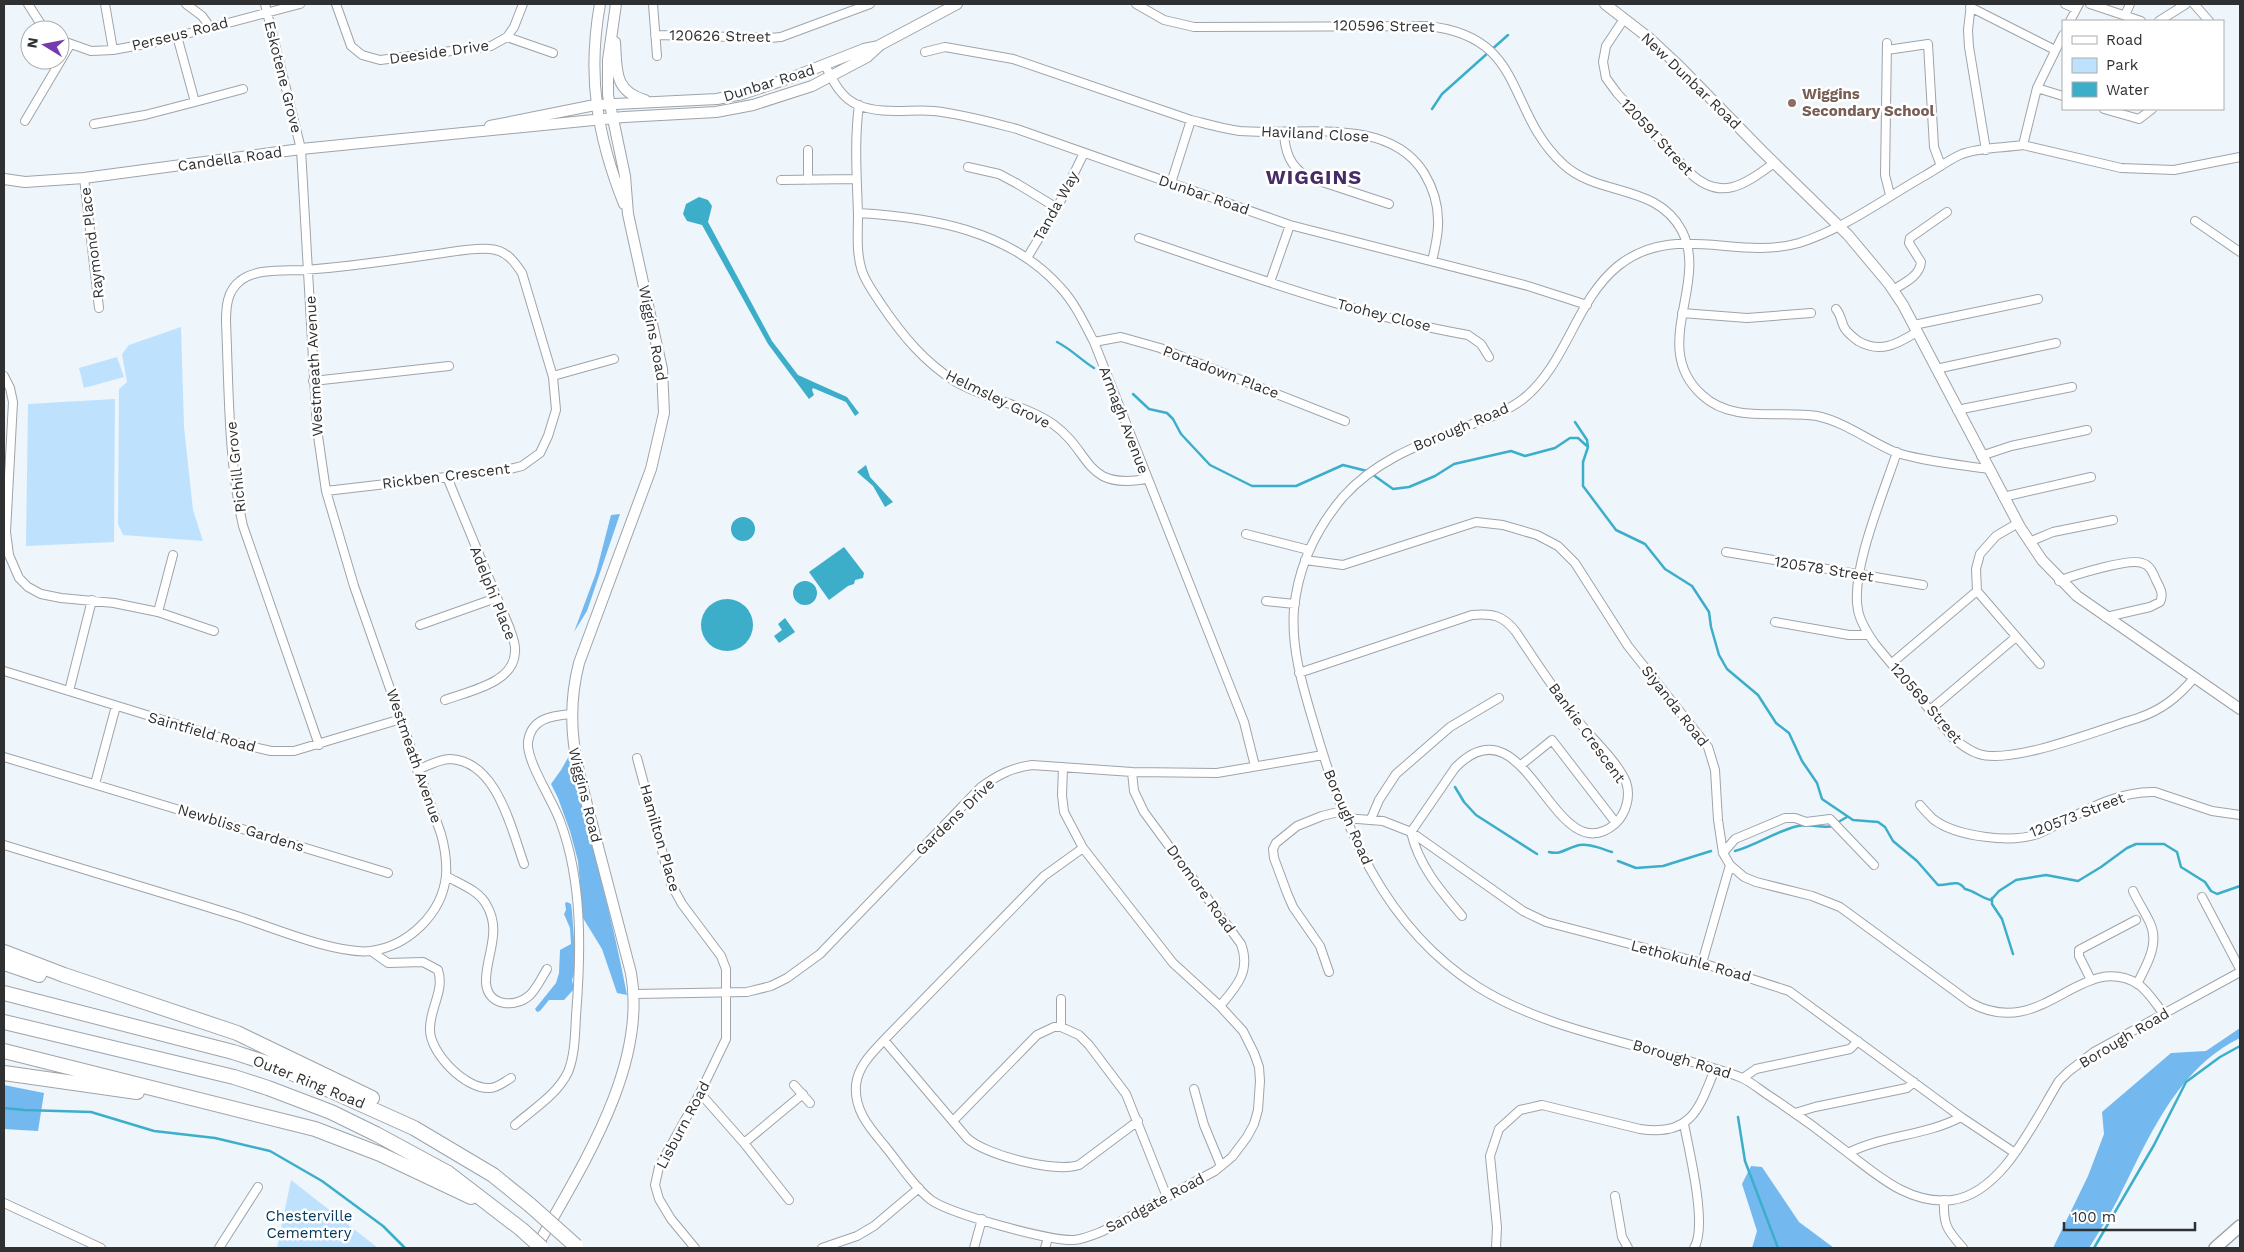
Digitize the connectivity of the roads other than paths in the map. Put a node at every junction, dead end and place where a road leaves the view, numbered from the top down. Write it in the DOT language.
graph roads {
  1 [pos="28,4"];
  2 [pos="105,4"];
  3 [pos="186,4"];
  4 [pos="300,4"];
  5 [pos="336,4"];
  6 [pos="523,4"];
  7 [pos="600,4"];
  8 [pos="616,4"];
  9 [pos="653,4"];
  10 [pos="870,4"];
  11 [pos="957,4"];
  12 [pos="1136,4"];
  13 [pos="1605,4"];
  14 [pos="2065,4"];
  15 [pos="2090,4"];
  16 [pos="2130,4"];
  17 [pos="2186,4"];
  18 [pos="2194,4"];
  19 [pos="1970,5"];
  20 [pos="2077,6"];
  21 [pos="266,8"];
  22 [pos="2125,15"];
  23 [pos="1624,19"];
  24 [pos="38,20"];
  25 [pos="614,20"];
  26 [pos="2070,20"];
  27 [pos="2139,20"];
  28 [pos="2161,20"];
  29 [pos="2208,20"];
  30 [pos="210,27"];
  31 [pos="655,35"];
  32 [pos="177,36"];
  33 [pos="507,37"];
  34 [pos="2062,40"];
  35 [pos="70,45"];
  36 [pos="880,45"];
  37 [pos="113,50"];
  38 [pos="2055,50"];
  39 [pos="925,52"];
  40 [pos="552,53"];
  41 [pos="657,56"];
  42 [pos="825,65"];
  43 [pos="55,70"];
  44 [pos="831,77"];
  45 [pos="2037,88"];
  46 [pos="244,89"];
  47 [pos="2062,96"];
  48 [pos="195,102"];
  49 [pos="651,102"];
  50 [pos="609,104"];
  51 [pos="596,105"];
  52 [pos="859,105"];
  53 [pos="2107,110"];
  54 [pos="2151,110"];
  55 [pos="612,118"];
  56 [pos="598,120"];
  57 [pos="1192,120"];
  58 [pos="25,121"];
  59 [pos="94,124"];
  60 [pos="1284,132"];
  61 [pos="456,134"];
  62 [pos="2023,145"];
  63 [pos="301,149"];
  64 [pos="808,150"];
  65 [pos="1986,150"];
  66 [pos="1084,153"];
  67 [pos="2240,157"];
  68 [pos="1774,163"];
  69 [pos="1941,166"];
  70 [pos="968,167"];
  71 [pos="84,178"];
  72 [pos="4,179"];
  73 [pos="856,179"];
  74 [pos="781,180"];
  75 [pos="808,180"];
  76 [pos="1170,183"];
  77 [pos="1890,195"];
  78 [pos="1390,204"];
  79 [pos="1057,208"];
  80 [pos="1947,212"];
  81 [pos="858,213"];
  82 [pos="628,214"];
  83 [pos="2195,221"];
  84 [pos="1290,225"];
  85 [pos="1839,226"];
  86 [pos="1139,238"];
  87 [pos="1687,244"];
  88 [pos="2240,252"];
  89 [pos="1027,258"];
  90 [pos="1432,261"];
  91 [pos="308,269"];
  92 [pos="1270,282"];
  93 [pos="1894,290"];
  94 [pos="2038,299"];
  95 [pos="1587,305"];
  96 [pos="99,308"];
  97 [pos="1836,309"];
  98 [pos="1682,313"];
  99 [pos="1810,313"];
  100 [pos="1915,329"];
  101 [pos="1094,342"];
  102 [pos="2056,343"];
  103 [pos="1490,357"];
  104 [pos="614,359"];
  105 [pos="449,366"];
  106 [pos="1936,369"];
  107 [pos="4,376"];
  108 [pos="553,376"];
  109 [pos="314,380"];
  110 [pos="2072,387"];
  111 [pos="1957,410"];
  112 [pos="1344,421"];
  113 [pos="2087,430"];
  114 [pos="1897,452"];
  115 [pos="1981,456"];
  116 [pos="1988,469"];
  117 [pos="447,477"];
  118 [pos="2091,477"];
  119 [pos="1146,478"];
  120 [pos="326,491"];
  121 [pos="2003,497"];
  122 [pos="2113,520"];
  123 [pos="2018,523"];
  124 [pos="5,532"];
  125 [pos="1246,534"];
  126 [pos="2030,542"];
  127 [pos="1309,550"];
  128 [pos="1726,552"];
  129 [pos="173,555"];
  130 [pos="1305,560"];
  131 [pos="1858,574"];
  132 [pos="2059,580"];
  133 [pos="1923,585"];
  134 [pos="1978,591"];
  135 [pos="496,598"];
  136 [pos="92,600"];
  137 [pos="1266,601"];
  138 [pos="1295,604"];
  139 [pos="158,612"];
  140 [pos="2106,617"];
  141 [pos="1775,622"];
  142 [pos="420,625"];
  143 [pos="214,632"];
  144 [pos="1868,634"];
  145 [pos="2016,637"];
  146 [pos="1892,663"];
  147 [pos="2040,664"];
  148 [pos="4,671"];
  149 [pos="1299,673"];
  150 [pos="2194,678"];
  151 [pos="68,691"];
  152 [pos="1499,698"];
  153 [pos="445,700"];
  154 [pos="116,706"];
  155 [pos="2240,709"];
  156 [pos="1930,710"];
  157 [pos="571,714"];
  158 [pos="401,719"];
  159 [pos="319,745"];
  160 [pos="1323,755"];
  161 [pos="4,757"];
  162 [pos="637,758"];
  163 [pos="1522,765"];
  164 [pos="1255,766"];
  165 [pos="1063,767"];
  166 [pos="417,770"];
  167 [pos="1132,772"];
  168 [pos="95,784"];
  169 [pos="1920,805"];
  170 [pos="1344,814"];
  171 [pos="2240,815"];
  172 [pos="1371,819"];
  173 [pos="1616,823"];
  174 [pos="1411,832"];
  175 [pos="4,845"];
  176 [pos="1084,848"];
  177 [pos="1723,854"];
  178 [pos="524,864"];
  179 [pos="1730,865"];
  180 [pos="1874,866"];
  181 [pos="388,873"];
  182 [pos="446,876"];
  183 [pos="2133,891"];
  184 [pos="2202,897"];
  185 [pos="1462,916"];
  186 [pos="2136,920"];
  187 [pos="371,951"];
  188 [pos="4,952"];
  189 [pos="4,963"];
  190 [pos="1702,963"];
  191 [pos="547,969"];
  192 [pos="2240,970"];
  193 [pos="1329,972"];
  194 [pos="2091,980"];
  195 [pos="2137,984"];
  196 [pos="4,993"];
  197 [pos="635,994"];
  198 [pos="727,994"];
  199 [pos="1061,999"];
  200 [pos="1220,1006"];
  201 [pos="163,1009"];
  202 [pos="2163,1013"];
  203 [pos="4,1022"];
  204 [pos="1061,1028"];
  205 [pos="884,1040"];
  206 [pos="1858,1041"];
  207 [pos="4,1051"];
  208 [pos="1715,1070"];
  209 [pos="4,1073"];
  210 [pos="511,1078"];
  211 [pos="1743,1078"];
  212 [pos="1914,1082"];
  213 [pos="794,1085"];
  214 [pos="1194,1089"];
  215 [pos="700,1093"];
  216 [pos="802,1094"];
  217 [pos="182,1096"];
  218 [pos="810,1103"];
  219 [pos="1796,1113"];
  220 [pos="1960,1117"];
  221 [pos="953,1121"];
  222 [pos="1138,1121"];
  223 [pos="1684,1124"];
  224 [pos="515,1125"];
  225 [pos="414,1128"];
  226 [pos="744,1143"];
  227 [pos="1848,1153"];
  228 [pos="2015,1153"];
  229 [pos="1221,1166"];
  230 [pos="258,1187"];
  231 [pos="919,1188"];
  232 [pos="1615,1196"];
  233 [pos="1167,1197"];
  234 [pos="789,1200"];
  235 [pos="1944,1200"];
  236 [pos="4,1203"];
  237 [pos="491,1206"];
  238 [pos="982,1219"];
  239 [pos="2240,1226"];
  240 [pos="1048,1238"];
  241 [pos="577,1247"];
  242 [pos="102,1248"];
  243 [pos="219,1248"];
  244 [pos="536,1248"];
  245 [pos="542,1248"];
  246 [pos="695,1248"];
  247 [pos="827,1248"];
  248 [pos="974,1248"];
  249 [pos="1046,1248"];
  250 [pos="1496,1248"];
  251 [pos="1628,1248"];
  252 [pos="1694,1248"];
  253 [pos="1963,1248"];
  254 [pos="2215,1248"];
  1 -- 24 [label="street"];
  2 -- 37 [label="street"];
  3 -- 30 [label="street"];
  4 -- 21 [label="street, Perseus Road"];
  5 -- 33 [label="street, Deeside Drive"];
  6 -- 33 [label="street, Deeside Drive"];
  7 -- 51 [label="street, Wiggins Road"];
  8 -- 25 [label="street, Wiggins Road"];
  9 -- 31 [label="street, 120626 Street"];
  10 -- 31 [label="street, 120626 Street"];
  11 -- 36 [label="street"];
  12 -- 87 [label="street, 120596 Street"];
  13 -- 23 [label="street, New Dunbar Road"];
  14 -- 20 [label="street"];
  15 -- 22 [label="street"];
  16 -- 22 [label="street"];
  17 -- 28 [label="street"];
  18 -- 29 [label="street"];
  19 -- 38 [label="street"];
  19 -- 65 [label="street"];
  20 -- 26 [label="street"];
  21 -- 30 [label="street, Perseus Road"];
  21 -- 63 [label="street, Eskotene Grove"];
  22 -- 27 [label="street"];
  23 -- 68 [label="street, New Dunbar Road"];
  23 -- 68 [label="street, 120591 Street"];
  25 -- 49 [label="street"];
  25 -- 50 [label="street, Wiggins Road"];
  30 -- 32 [label="street, Perseus Road"];
  31 -- 41 [label="street, 120626 Street"];
  32 -- 37 [label="street, Perseus Road"];
  32 -- 48 [label="street"];
  33 -- 40 [label="street"];
  34 -- 38 [label="street"];
  35 -- 37 [label="street, Perseus Road"];
  36 -- 42 [label="street"];
  36 -- 44 [label="street"];
  38 -- 45 [label="street"];
  39 -- 57 [label="street, Haviland Close"];
  42 -- 44 [label="street, Dunbar Road"];
  42 -- 49 [label="street, Dunbar Road"];
  43 -- 58 [label="street"];
  44 -- 52 [label="street, Dunbar Road"];
  44 -- 55 [label="street, Dunbar Road"];
  45 -- 47 [label="street"];
  45 -- 62 [label="street"];
  46 -- 48 [label="street"];
  48 -- 59 [label="street"];
  49 -- 50 [label="street, Dunbar Road"];
  50 -- 51 [label="street, Candella Road"];
  50 -- 55 [label="street, Wiggins Road"];
  51 -- 56 [label="street, Wiggins Road"];
  51 -- 61 [label="street, Candella Road"];
  52 -- 66 [label="street, Dunbar Road"];
  52 -- 73 [label="street, Helmsley Grove"];
  53 -- 54 [label="street"];
  55 -- 56 [label="street, Candella Road"];
  55 -- 82 [label="street, Wiggins Road"];
  56 -- 61 [label="street, Candella Road"];
  56 -- 82 [label="street, Wiggins Road"];
  57 -- 60 [label="street, Haviland Close"];
  57 -- 76 [label="street"];
  60 -- 78 [label="street"];
  60 -- 90 [label="street, Haviland Close"];
  61 -- 63 [label="street, Candella Road"];
  62 -- 65 [label="street, Borough Road"];
  62 -- 67 [label="street"];
  63 -- 71 [label="street, Candella Road"];
  63 -- 91 [label="street, Westmeath Avenue"];
  64 -- 75 [label="street"];
  65 -- 69 [label="street, Borough Road"];
  66 -- 76 [label="street, Dunbar Road"];
  66 -- 79 [label="street, Tanda Way"];
  68 -- 85 [label="street, New Dunbar Road"];
  69 -- 77 [label="street, Borough Road"];
  69 -- 77 [label="street"];
  70 -- 79 [label="street"];
  71 -- 72 [label="street, Candella Road"];
  71 -- 96 [label="street, Raymond Place"];
  73 -- 75 [label="street"];
  73 -- 81 [label="street, Helmsley Grove"];
  74 -- 75 [label="street"];
  76 -- 84 [label="street, Dunbar Road"];
  77 -- 85 [label="street, Borough Road"];
  79 -- 89 [label="street, Tanda Way"];
  80 -- 93 [label="street"];
  81 -- 89 [label="street, Armagh Avenue"];
  81 -- 119 [label="street, Helmsley Grove"];
  82 -- 157 [label="street, Wiggins Road"];
  83 -- 88 [label="street"];
  84 -- 90 [label="street, Dunbar Road"];
  84 -- 92 [label="street"];
  85 -- 87 [label="street, Borough Road"];
  85 -- 93 [label="street, New Dunbar Road"];
  86 -- 92 [label="street, Toohey Close"];
  87 -- 95 [label="street, Borough Road"];
  87 -- 98 [label="street"];
  89 -- 101 [label="street, Armagh Avenue"];
  90 -- 95 [label="street, Dunbar Road"];
  91 -- 108 [label="street, Rickben Crescent"];
  91 -- 109 [label="street, Westmeath Avenue"];
  91 -- 159 [label="street, Richill Grove"];
  92 -- 103 [label="street, Toohey Close"];
  93 -- 100 [label="street, New Dunbar Road"];
  94 -- 100 [label="street"];
  95 -- 127 [label="street, Borough Road"];
  97 -- 100 [label="street"];
  98 -- 99 [label="street"];
  98 -- 114 [label="street"];
  100 -- 106 [label="street, New Dunbar Road"];
  101 -- 112 [label="street, Portadown Place"];
  101 -- 119 [label="street, Armagh Avenue"];
  102 -- 106 [label="street"];
  104 -- 108 [label="street"];
  105 -- 109 [label="street"];
  106 -- 111 [label="street, New Dunbar Road"];
  107 -- 124 [label="street"];
  108 -- 117 [label="street, Rickben Crescent"];
  109 -- 120 [label="street, Westmeath Avenue"];
  110 -- 111 [label="street"];
  111 -- 115 [label="street, New Dunbar Road"];
  113 -- 115 [label="street"];
  114 -- 116 [label="street"];
  114 -- 131 [label="street, 120569 Street"];
  115 -- 116 [label="street, New Dunbar Road"];
  116 -- 121 [label="street, New Dunbar Road"];
  117 -- 120 [label="street, Rickben Crescent"];
  117 -- 135 [label="street, Adelphi Place"];
  118 -- 121 [label="street"];
  119 -- 164 [label="street, Armagh Avenue"];
  120 -- 158 [label="street, Westmeath Avenue"];
  121 -- 123 [label="street, New Dunbar Road"];
  122 -- 126 [label="street"];
  123 -- 126 [label="street, New Dunbar Road"];
  123 -- 134 [label="street"];
  124 -- 136 [label="street"];
  125 -- 127 [label="street"];
  126 -- 132 [label="street, New Dunbar Road"];
  127 -- 130 [label="street, Borough Road"];
  128 -- 131 [label="street, 120578 Street"];
  129 -- 139 [label="street"];
  130 -- 138 [label="street, Borough Road"];
  130 -- 177 [label="street, Siyanda Road"];
  131 -- 133 [label="street, 120578 Street"];
  131 -- 144 [label="street, 120569 Street"];
  132 -- 140 [label="street, New Dunbar Road"];
  132 -- 140 [label="street"];
  134 -- 145 [label="street"];
  134 -- 146 [label="street"];
  135 -- 142 [label="street"];
  135 -- 153 [label="street, Adelphi Place"];
  136 -- 139 [label="street"];
  136 -- 151 [label="street"];
  137 -- 138 [label="street"];
  138 -- 149 [label="street, Borough Road"];
  139 -- 143 [label="street"];
  140 -- 150 [label="street, New Dunbar Road"];
  141 -- 144 [label="street"];
  144 -- 146 [label="street, 120569 Street"];
  145 -- 147 [label="street"];
  145 -- 156 [label="street"];
  146 -- 156 [label="street, 120569 Street"];
  148 -- 151 [label="street, Saintfield Road"];
  149 -- 160 [label="street, Borough Road"];
  149 -- 173 [label="street, Bankie Crescent"];
  150 -- 155 [label="street, New Dunbar Road"];
  150 -- 156 [label="street, 120569 Street"];
  151 -- 154 [label="street, Saintfield Road"];
  152 -- 172 [label="street"];
  154 -- 159 [label="street, Saintfield Road"];
  154 -- 168 [label="street"];
  157 -- 197 [label="street, Wiggins Road"];
  157 -- 224 [label="street"];
  158 -- 159 [label="street, Saintfield Road"];
  158 -- 166 [label="street, Westmeath Avenue"];
  160 -- 164 [label="street, Gardens Drive"];
  160 -- 170 [label="street, Borough Road"];
  161 -- 168 [label="street, Newbliss Gardens"];
  162 -- 198 [label="street, Hamilton Place"];
  163 -- 173 [label="street"];
  163 -- 173 [label="street"];
  163 -- 174 [label="street"];
  164 -- 167 [label="street, Gardens Drive"];
  165 -- 167 [label="street, Gardens Drive"];
  165 -- 176 [label="street, Sandgate Road"];
  165 -- 198 [label="street, Gardens Drive"];
  166 -- 178 [label="street"];
  166 -- 182 [label="street, Westmeath Avenue"];
  167 -- 200 [label="street, Dromore Road"];
  168 -- 181 [label="street, Newbliss Gardens"];
  169 -- 171 [label="street, 120573 Street"];
  170 -- 172 [label="street, Lethokuhle Road"];
  170 -- 193 [label="street, Lethokuhle Road"];
  170 -- 208 [label="street, Borough Road"];
  172 -- 174 [label="street, Lethokuhle Road"];
  174 -- 185 [label="street"];
  174 -- 190 [label="street, Lethokuhle Road"];
  175 -- 187 [label="street, Westmeath Avenue"];
  176 -- 200 [label="street, Sandgate Road"];
  176 -- 205 [label="street, Sandgate Road"];
  177 -- 179 [label="street, Siyanda Road"];
  177 -- 180 [label="street"];
  179 -- 190 [label="street"];
  179 -- 194 [label="street, Siyanda Road"];
  182 -- 187 [label="street, Westmeath Avenue"];
  182 -- 191 [label="street"];
  183 -- 195 [label="street"];
  184 -- 192 [label="street"];
  186 -- 194 [label="street"];
  187 -- 210 [label="street"];
  188 -- 201 [label="highway"];
  189 -- 201 [label="highway"];
  190 -- 206 [label="street, Lethokuhle Road"];
  192 -- 202 [label="street, Borough Road"];
  194 -- 195 [label="street, Siyanda Road"];
  195 -- 202 [label="street, Siyanda Road"];
  196 -- 225 [label="highway, Outer Ring Road"];
  197 -- 198 [label="street, Gardens Drive"];
  197 -- 244 [label="street, Wiggins Road"];
  198 -- 215 [label="street, Lisburn Road"];
  199 -- 204 [label="street"];
  200 -- 229 [label="street, Sandgate Road"];
  201 -- 225 [label="highway"];
  202 -- 228 [label="street, Borough Road"];
  203 -- 237 [label="highway, Outer Ring Road"];
  204 -- 221 [label="street"];
  204 -- 222 [label="street"];
  205 -- 221 [label="street"];
  205 -- 231 [label="street, Sandgate Road"];
  206 -- 211 [label="street"];
  206 -- 212 [label="street, Lethokuhle Road"];
  207 -- 217 [label="highway"];
  208 -- 211 [label="street, Borough Road"];
  208 -- 223 [label="street"];
  209 -- 217 [label="highway"];
  211 -- 219 [label="street, Borough Road"];
  212 -- 219 [label="street"];
  212 -- 220 [label="street, Lethokuhle Road"];
  213 -- 216 [label="street"];
  214 -- 229 [label="street"];
  215 -- 226 [label="street"];
  215 -- 246 [label="street, Lisburn Road"];
  216 -- 218 [label="street"];
  216 -- 226 [label="street"];
  217 -- 237 [label="highway"];
  219 -- 227 [label="street, Borough Road"];
  220 -- 227 [label="street"];
  220 -- 228 [label="street, Lethokuhle Road"];
  221 -- 222 [label="street"];
  222 -- 233 [label="street"];
  223 -- 250 [label="street"];
  223 -- 252 [label="street"];
  225 -- 241 [label="highway, Outer Ring Road, bridge"];
  226 -- 234 [label="street"];
  227 -- 235 [label="street, Borough Road"];
  228 -- 235 [label="street, Borough Road"];
  229 -- 233 [label="street, Sandgate Road"];
  230 -- 243 [label="street"];
  231 -- 238 [label="street, Sandgate Road"];
  231 -- 247 [label="street"];
  232 -- 251 [label="street"];
  233 -- 240 [label="street, Sandgate Road"];
  235 -- 253 [label="street"];
  236 -- 242 [label="street"];
  237 -- 245 [label="highway, Outer Ring Road, bridge"];
  238 -- 240 [label="street, Sandgate Road"];
  238 -- 248 [label="street"];
  239 -- 254 [label="main road"];
  240 -- 249 [label="street"];
}
